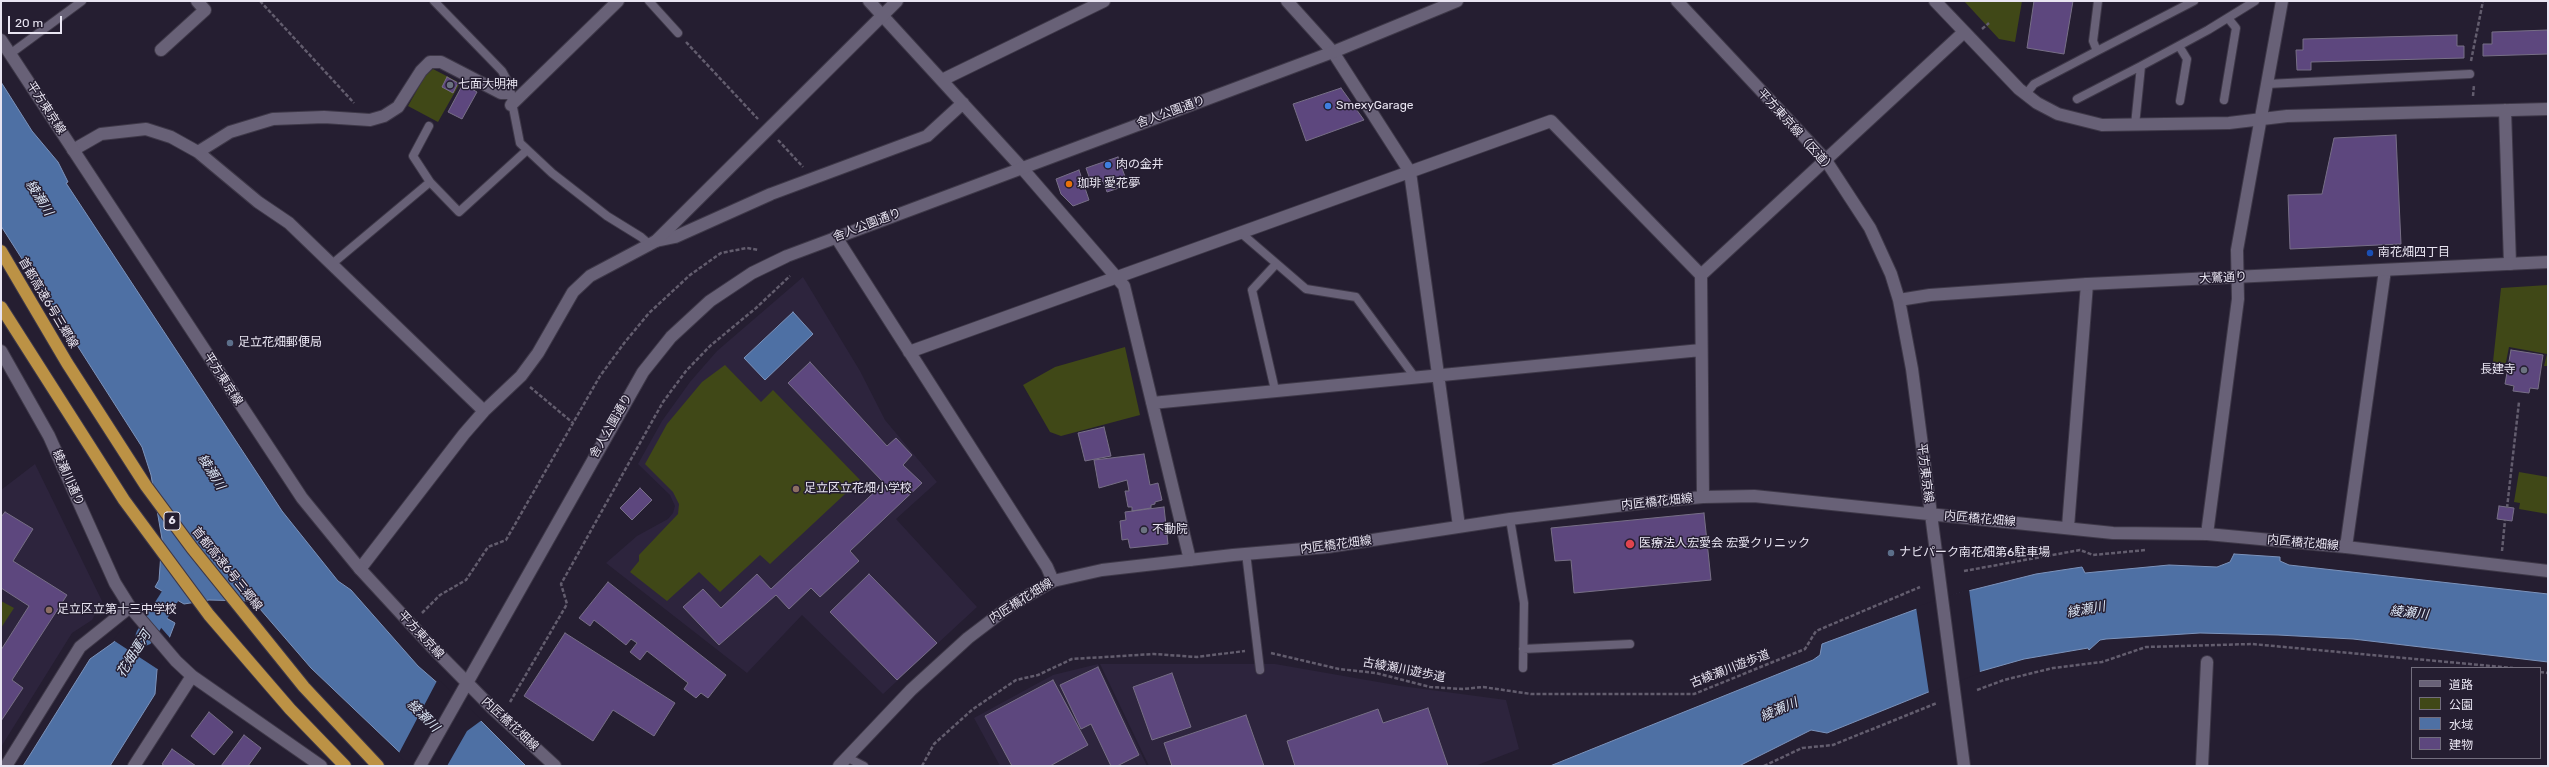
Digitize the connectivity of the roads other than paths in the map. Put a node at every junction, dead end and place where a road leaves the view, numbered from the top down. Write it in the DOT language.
graph roads {
  1 [pos="82,1"];
  2 [pos="196,1"];
  3 [pos="434,1"];
  4 [pos="618,1"];
  5 [pos="649,1"];
  6 [pos="869,1"];
  7 [pos="897,1"];
  8 [pos="1104,1"];
  9 [pos="1287,1"];
  10 [pos="1456,1"];
  11 [pos="1677,1"];
  12 [pos="1935,1"];
  13 [pos="2098,1"];
  14 [pos="2194,1"];
  15 [pos="2255,1"];
  16 [pos="2282,1"];
  17 [pos="882,16"];
  18 [pos="2228,18"];
  19 [pos="1964,32"];
  20 [pos="678,33"];
  21 [pos="1,40"];
  22 [pos="2179,46"];
  23 [pos="161,50"];
  24 [pos="1333,52"];
  25 [pos="2097,52"];
  26 [pos="10,54"];
  27 [pos="2141,66"];
  28 [pos="2470,74"];
  29 [pos="942,80"];
  30 [pos="2267,84"];
  31 [pos="2026,94"];
  32 [pos="510,99"];
  33 [pos="2077,99"];
  34 [pos="2224,100"];
  35 [pos="2180,101"];
  36 [pos="963,103"];
  37 [pos="2548,109"];
  38 [pos="2505,110"];
  39 [pos="2260,118"];
  40 [pos="2135,125"];
  41 [pos="429,126"];
  42 [pos="73,150"];
  43 [pos="526,150"];
  44 [pos="198,152"];
  45 [pos="1825,159"];
  46 [pos="1021,167"];
  47 [pos="1410,172"];
  48 [pos="430,182"];
  49 [pos="1241,233"];
  50 [pos="836,237"];
  51 [pos="652,243"];
  52 [pos="1,251"];
  53 [pos="2548,262"];
  54 [pos="332,264"];
  55 [pos="1276,264"];
  56 [pos="2510,264"];
  57 [pos="2385,270"];
  58 [pos="1701,275"];
  59 [pos="1119,277"];
  60 [pos="2238,277"];
  61 [pos="2088,284"];
  62 [pos="1899,300"];
  63 [pos="1,307"];
  64 [pos="1701,350"];
  65 [pos="1,351"];
  66 [pos="910,352"];
  67 [pos="1439,374"];
  68 [pos="1414,376"];
  69 [pos="1275,390"];
  70 [pos="1152,403"];
  71 [pos="484,411"];
  72 [pos="1703,497"];
  73 [pos="1931,514"];
  74 [pos="1510,519"];
  75 [pos="1459,526"];
  76 [pos="2068,527"];
  77 [pos="2207,534"];
  78 [pos="2346,547"];
  79 [pos="1246,553"];
  80 [pos="1190,560"];
  81 [pos="360,569"];
  82 [pos="2548,571"];
  83 [pos="1053,580"];
  84 [pos="132,610"];
  85 [pos="1630,644"];
  86 [pos="1523,649"];
  87 [pos="2207,662"];
  88 [pos="1523,668"];
  89 [pos="1260,670"];
  90 [pos="192,676"];
  91 [pos="466,682"];
  92 [pos="843,762"];
  93 [pos="6,766"];
  94 [pos="134,766"];
  95 [pos="321,766"];
  96 [pos="345,766"];
  97 [pos="378,766"];
  98 [pos="420,766"];
  99 [pos="555,766"];
  100 [pos="864,766"];
  101 [pos="1964,766"];
  102 [pos="2202,766"];
  1 -- 26 [label="lane"];
  2 -- 23 [label="street"];
  3 -- 32 [label="lane"];
  4 -- 32 [label="street"];
  5 -- 20 [label="lane"];
  6 -- 17 [label="street"];
  7 -- 17 [label="street"];
  8 -- 29 [label="street"];
  9 -- 24 [label="street"];
  10 -- 24 [label="street, 舎人公園通り"];
  11 -- 45 [label="street, 平方東京線（区道）"];
  12 -- 19 [label="street"];
  13 -- 25 [label="lane"];
  14 -- 25 [label="lane"];
  15 -- 18 [label="lane"];
  16 -- 30 [label="street"];
  17 -- 29 [label="street"];
  17 -- 51 [label="street"];
  18 -- 22 [label="lane"];
  18 -- 34 [label="lane"];
  19 -- 31 [label="street"];
  19 -- 45 [label="street"];
  21 -- 26 [label="street, 平方東京線"];
  22 -- 27 [label="lane"];
  22 -- 35 [label="lane"];
  24 -- 46 [label="street, 舎人公園通り"];
  24 -- 47 [label="street"];
  25 -- 31 [label="lane"];
  26 -- 42 [label="street, 平方東京線"];
  27 -- 33 [label="lane"];
  27 -- 40 [label="lane"];
  28 -- 30 [label="lane"];
  29 -- 36 [label="street"];
  30 -- 39 [label="street"];
  31 -- 40 [label="street"];
  32 -- 43 [label="lane"];
  32 -- 44 [label="street"];
  36 -- 46 [label="street"];
  36 -- 51 [label="street"];
  37 -- 38 [label="street"];
  38 -- 39 [label="street"];
  38 -- 56 [label="street"];
  39 -- 40 [label="street"];
  39 -- 60 [label="street"];
  41 -- 48 [label="lane"];
  42 -- 44 [label="street"];
  42 -- 81 [label="street, 平方東京線"];
  43 -- 48 [label="lane"];
  43 -- 51 [label="lane"];
  44 -- 54 [label="street"];
  45 -- 58 [label="street"];
  45 -- 62 [label="street, 平方東京線（区道）"];
  46 -- 50 [label="street, 舎人公園通り"];
  46 -- 59 [label="street"];
  47 -- 49 [label="street"];
  47 -- 58 [label="street"];
  47 -- 67 [label="street"];
  48 -- 54 [label="lane"];
  49 -- 55 [label="lane"];
  49 -- 59 [label="street"];
  50 -- 66 [label="street"];
  50 -- 91 [label="street, 舎人公園通り"];
  51 -- 71 [label="street"];
  52 -- 97 [label="highway, 首都高速6号三郷線 / 6"];
  53 -- 56 [label="street, 大鷲通り"];
  54 -- 71 [label="street"];
  55 -- 68 [label="lane"];
  55 -- 69 [label="lane"];
  56 -- 57 [label="street, 大鷲通り"];
  57 -- 60 [label="street, 大鷲通り"];
  57 -- 78 [label="street"];
  58 -- 64 [label="street"];
  59 -- 66 [label="street"];
  59 -- 70 [label="street"];
  60 -- 61 [label="street, 大鷲通り"];
  60 -- 77 [label="street"];
  61 -- 62 [label="street, 大鷲通り"];
  61 -- 76 [label="street"];
  62 -- 73 [label="street, 平方東京線"];
  63 -- 96 [label="highway, 6"];
  64 -- 67 [label="street"];
  64 -- 72 [label="street"];
  65 -- 84 [label="street, 綾瀬川通り"];
  66 -- 83 [label="street"];
  67 -- 68 [label="street"];
  67 -- 75 [label="street"];
  68 -- 69 [label="street"];
  69 -- 70 [label="street"];
  70 -- 80 [label="street"];
  71 -- 81 [label="street"];
  72 -- 73 [label="street, 内匠橋花畑線"];
  72 -- 74 [label="street, 内匠橋花畑線"];
  73 -- 76 [label="street, 内匠橋花畑線"];
  73 -- 101 [label="street, 平方東京線"];
  74 -- 75 [label="street, 内匠橋花畑線"];
  74 -- 86 [label="lane"];
  75 -- 79 [label="street, 内匠橋花畑線"];
  76 -- 77 [label="street, 内匠橋花畑線"];
  77 -- 78 [label="street, 内匠橋花畑線"];
  78 -- 82 [label="street, 内匠橋花畑線"];
  79 -- 80 [label="street, 内匠橋花畑線"];
  79 -- 89 [label="lane"];
  80 -- 83 [label="street, 内匠橋花畑線"];
  81 -- 91 [label="street, 平方東京線"];
  83 -- 92 [label="street, 内匠橋花畑線"];
  84 -- 90 [label="street, 綾瀬川通り"];
  84 -- 93 [label="street"];
  85 -- 86 [label="lane"];
  86 -- 88 [label="lane"];
  87 -- 102 [label="street"];
  90 -- 94 [label="street"];
  90 -- 95 [label="street, 綾瀬川通り"];
  91 -- 98 [label="street"];
  91 -- 99 [label="street, 内匠橋花畑線"];
  92 -- 100 [label="lane"];
}
